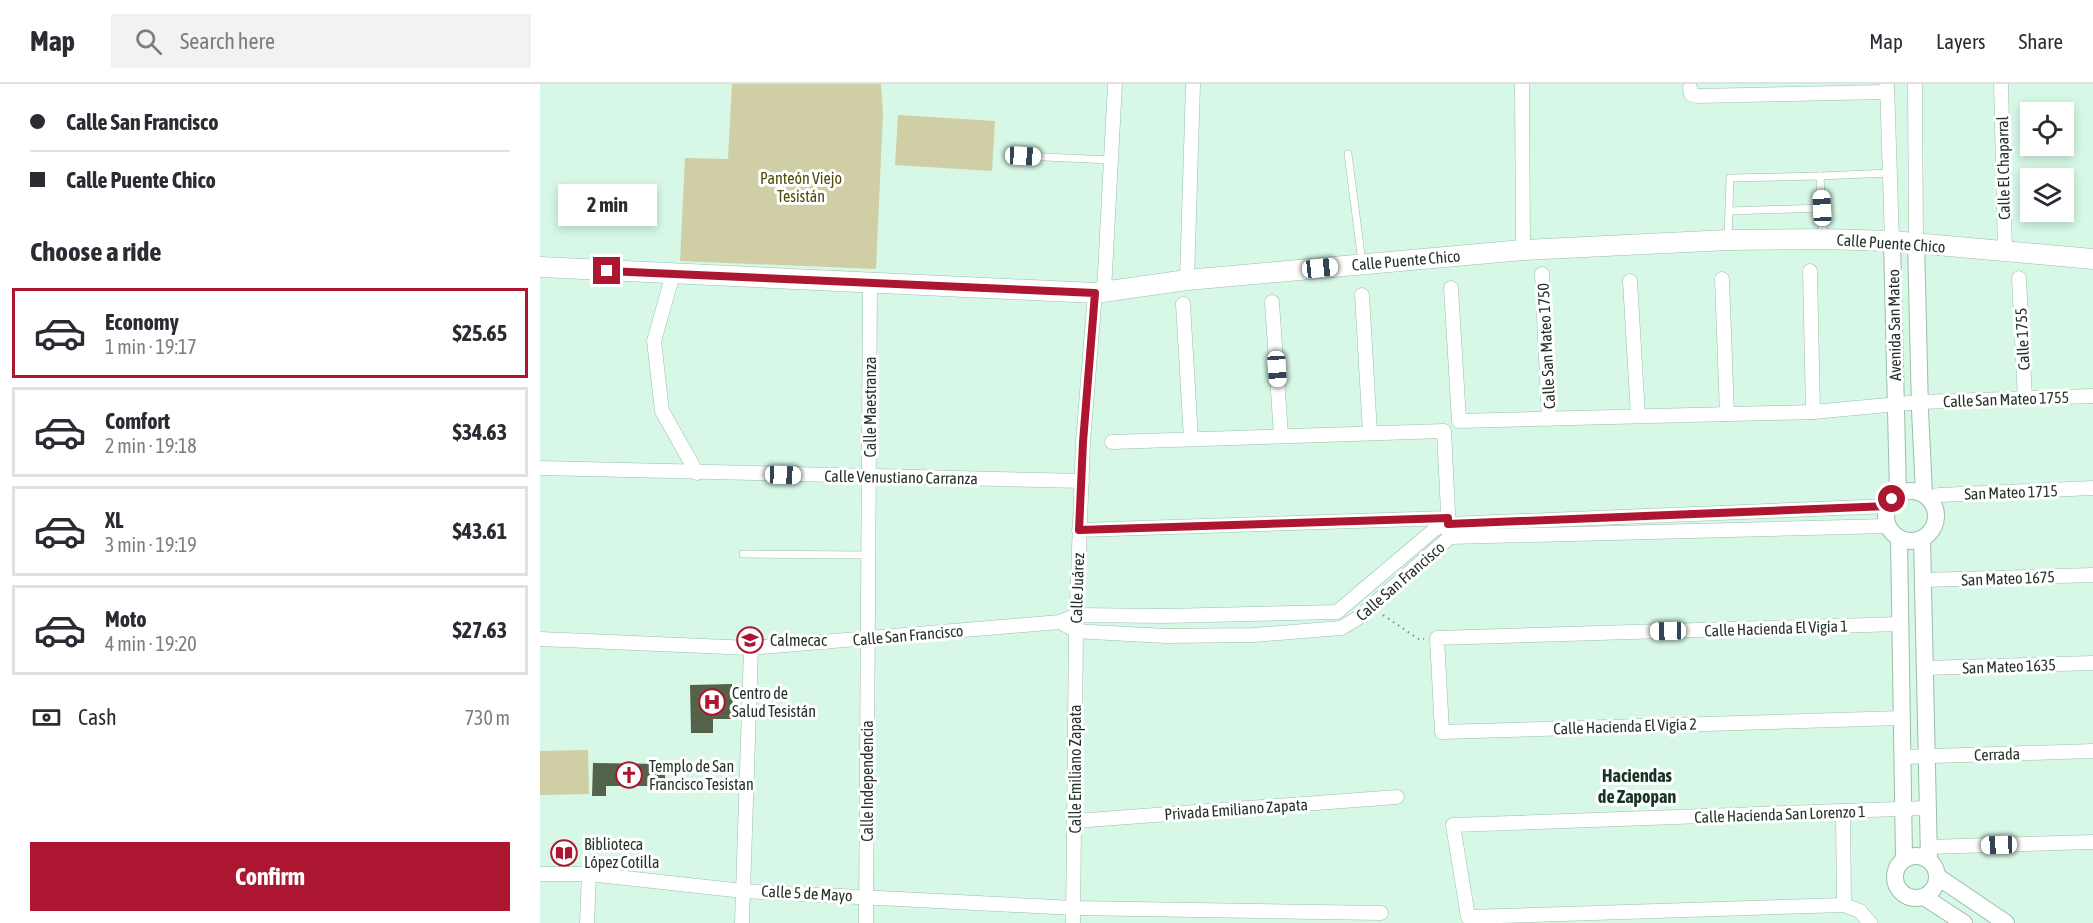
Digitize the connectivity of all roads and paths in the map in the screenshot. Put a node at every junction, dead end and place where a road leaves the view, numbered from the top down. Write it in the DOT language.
graph roads {
  1 [pos="1115,84"];
  2 [pos="1193,84"];
  3 [pos="1522,84"];
  4 [pos="1915,84"];
  5 [pos="2001,84"];
  6 [pos="1690,88"];
  7 [pos="1887,88"];
  8 [pos="1348,154"];
  9 [pos="1023,156"];
  10 [pos="1111,160"];
  11 [pos="1890,173"];
  12 [pos="1820,176"];
  13 [pos="1822,208"];
  14 [pos="1730,211"];
  15 [pos="1823,238"];
  16 [pos="1728,240"];
  17 [pos="1892,241"];
  18 [pos="1916,243"];
  19 [pos="1523,250"];
  20 [pos="2005,252"];
  21 [pos="2093,259"];
  22 [pos="1363,264"];
  23 [pos="540,267"];
  24 [pos="1810,271"];
  25 [pos="674,274"];
  26 [pos="1542,274"];
  27 [pos="2019,278"];
  28 [pos="1722,279"];
  29 [pos="1187,280"];
  30 [pos="1630,281"];
  31 [pos="870,283"];
  32 [pos="1451,288"];
  33 [pos="1100,292"];
  34 [pos="1362,295"];
  35 [pos="1272,302"];
  36 [pos="1183,304"];
  37 [pos="1895,380"];
  38 [pos="1919,381"];
  39 [pos="2093,396"];
  40 [pos="2025,399"];
  41 [pos="1920,402"];
  42 [pos="1896,405"];
  43 [pos="1813,412"];
  44 [pos="1727,414"];
  45 [pos="1638,416"];
  46 [pos="1550,418"];
  47 [pos="1370,433"];
  48 [pos="1281,436"];
  49 [pos="1191,439"];
  50 [pos="1112,441"];
  51 [pos="540,468"];
  52 [pos="697,473"];
  53 [pos="869,477"];
  54 [pos="1082,481"];
  55 [pos="2093,488"];
  56 [pos="1927,496"];
  57 [pos="1893,500"];
  58 [pos="1448,526"];
  59 [pos="1887,526"];
  60 [pos="1079,530"];
  61 [pos="1899,538"];
  62 [pos="1922,539"];
  63 [pos="743,554"];
  64 [pos="868,555"];
  65 [pos="2093,575"];
  66 [pos="1923,580"];
  67 [pos="1372,606"];
  68 [pos="1336,612"];
  69 [pos="1252,614"];
  70 [pos="1077,615"];
  71 [pos="1164,616"];
  72 [pos="1060,622"];
  73 [pos="1899,624"];
  74 [pos="1349,625"];
  75 [pos="1076,631"];
  76 [pos="1254,635"];
  77 [pos="1166,636"];
  78 [pos="868,638"];
  79 [pos="1437,638"];
  80 [pos="540,639"];
  81 [pos="751,648"];
  82 [pos="1900,659"];
  83 [pos="2093,663"];
  84 [pos="1925,664"];
  85 [pos="1901,718"];
  86 [pos="2093,751"];
  87 [pos="1927,756"];
  88 [pos="1902,757"];
  89 [pos="1397,797"];
  90 [pos="1928,808"];
  91 [pos="1903,809"];
  92 [pos="1843,811"];
  93 [pos="1075,821"];
  94 [pos="2093,842"];
  95 [pos="1928,853"];
  96 [pos="1904,859"];
  97 [pos="540,874"];
  98 [pos="589,874"];
  99 [pos="1938,877"];
  100 [pos="743,891"];
  101 [pos="866,896"];
  102 [pos="1924,897"];
  103 [pos="1844,905"];
  104 [pos="1074,908"];
  105 [pos="1381,913"];
  106 [pos="588,923"];
  107 [pos="742,923"];
  108 [pos="866,923"];
  109 [pos="1073,923"];
  110 [pos="1870,923"];
  111 [pos="1964,923"];
  112 [pos="2006,923"];
  1 -- 10 [label="street, Calle Juárez"];
  2 -- 29 [label="street"];
  3 -- 19 [label="street"];
  4 -- 18 [label="street, Avenida San Mateo"];
  5 -- 20 [label="street, Calle El Chaparral"];
  6 -- 7 [label="street"];
  7 -- 11 [label="street, Avenida San Mateo"];
  8 -- 22 [label="lane"];
  9 -- 10 [label="lane"];
  10 -- 33 [label="street, Calle Juárez"];
  11 -- 12 [label="lane"];
  11 -- 17 [label="street, Avenida San Mateo"];
  12 -- 13 [label="lane"];
  12 -- 14 [label="lane"];
  13 -- 14 [label="lane"];
  13 -- 15 [label="lane"];
  14 -- 16 [label="lane"];
  15 -- 16 [label="main road, Calle Puente Chico"];
  15 -- 17 [label="main road, Calle Puente Chico"];
  16 -- 19 [label="main road, Calle Puente Chico"];
  17 -- 18 [label="main road, Calle Puente Chico"];
  17 -- 37 [label="street, Avenida San Mateo"];
  18 -- 20 [label="main road, Calle Puente Chico"];
  18 -- 38 [label="street, Avenida San Mateo"];
  19 -- 22 [label="main road, Calle Puente Chico"];
  20 -- 21 [label="main road, Calle Puente Chico"];
  22 -- 29 [label="main road, Calle Puente Chico"];
  23 -- 25 [label="main road, Calle Puente Chico"];
  24 -- 43 [label="street"];
  25 -- 31 [label="main road, Calle Puente Chico"];
  25 -- 52 [label="street"];
  26 -- 46 [label="street, Calle San Mateo 1750"];
  27 -- 40 [label="street, Calle 1755"];
  28 -- 44 [label="street"];
  29 -- 33 [label="main road, Calle Puente Chico"];
  30 -- 45 [label="street"];
  31 -- 33 [label="main road, Calle Puente Chico"];
  31 -- 53 [label="street, Calle Maestranza"];
  32 -- 46 [label="street, Calle San Mateo 1750"];
  33 -- 54 [label="street, Calle Juárez"];
  34 -- 47 [label="street"];
  35 -- 48 [label="street"];
  36 -- 49 [label="street"];
  37 -- 38 [label="street"];
  37 -- 42 [label="street, Avenida San Mateo"];
  38 -- 41 [label="street, Avenida San Mateo"];
  39 -- 40 [label="street, Calle San Mateo 1755"];
  40 -- 41 [label="street, Calle San Mateo 1755"];
  41 -- 42 [label="street, Calle San Mateo 1750"];
  41 -- 56 [label="street, Avenida San Mateo"];
  42 -- 43 [label="street, Calle San Mateo 1750"];
  42 -- 57 [label="street, Avenida San Mateo"];
  43 -- 44 [label="street, Calle San Mateo 1750"];
  44 -- 45 [label="street, Calle San Mateo 1750"];
  45 -- 46 [label="street, Calle San Mateo 1750"];
  47 -- 48 [label="street"];
  47 -- 58 [label="street"];
  48 -- 49 [label="street"];
  49 -- 50 [label="street"];
  51 -- 52 [label="street, Calle Venustiano Carranza"];
  52 -- 53 [label="street, Calle Venustiano Carranza"];
  53 -- 54 [label="street, Calle Venustiano Carranza"];
  53 -- 64 [label="street, Calle Maestranza"];
  54 -- 60 [label="street, Calle Juárez"];
  55 -- 56 [label="street, San Mateo 1715"];
  56 -- 57 [label="street"];
  56 -- 62 [label="street, Avenida San Mateo"];
  57 -- 58 [label="street, Calle San Francisco"];
  57 -- 59 [label="street, Avenida San Mateo"];
  58 -- 59 [label="street, Calle San Francisco"];
  58 -- 60 [label="street"];
  58 -- 67 [label="street, Calle San Francisco"];
  58 -- 68 [label="street, Calle San Francisco"];
  59 -- 61 [label="street"];
  60 -- 70 [label="street, Calle Juárez"];
  61 -- 62 [label="street"];
  61 -- 73 [label="street"];
  62 -- 66 [label="street"];
  63 -- 64 [label="lane"];
  64 -- 78 [label="street, Calle Maestranza"];
  65 -- 66 [label="street, San Mateo 1675"];
  66 -- 84 [label="street"];
  67 -- 74 [label="street, Calle San Francisco"];
  67 -- 79 [label="path"];
  68 -- 69 [label="street, Calle San Francisco"];
  68 -- 74 [label="street"];
  69 -- 71 [label="street, Calle San Francisco"];
  69 -- 76 [label="street"];
  70 -- 71 [label="street, Calle San Francisco"];
  70 -- 72 [label="street, Calle San Francisco"];
  70 -- 75 [label="street, Calle Juárez"];
  71 -- 77 [label="street"];
  72 -- 75 [label="street, Calle San Francisco"];
  72 -- 78 [label="street, Calle San Francisco"];
  73 -- 79 [label="street, Calle Hacienda El Vigía 1"];
  73 -- 82 [label="street"];
  74 -- 76 [label="street, Calle San Francisco"];
  75 -- 77 [label="street, Calle San Francisco"];
  75 -- 93 [label="street, Calle Emiliano Zapata"];
  76 -- 77 [label="street, Calle San Francisco"];
  78 -- 81 [label="street, Calle San Francisco"];
  78 -- 101 [label="street, Calle Independencia"];
  79 -- 85 [label="street, Calle Hacienda El Vigía 2"];
  80 -- 81 [label="street, Calle San Francisco"];
  81 -- 100 [label="street"];
  82 -- 84 [label="street"];
  82 -- 85 [label="street"];
  83 -- 84 [label="street, San Mateo 1635"];
  84 -- 87 [label="street"];
  85 -- 88 [label="street"];
  86 -- 87 [label="street, Cerrada"];
  87 -- 88 [label="street, Cerrada"];
  87 -- 90 [label="street"];
  88 -- 91 [label="street"];
  89 -- 93 [label="street, Privada Emiliano Zapata"];
  90 -- 91 [label="street, Calle Hacienda San Lorenzo 1"];
  90 -- 95 [label="street"];
  91 -- 92 [label="street, Calle Hacienda San Lorenzo 1"];
  91 -- 96 [label="street"];
  92 -- 103 [label="street"];
  92 -- 103 [label="street, Calle Hacienda San Lorenzo 1"];
  93 -- 104 [label="street, Calle Emiliano Zapata"];
  94 -- 95 [label="street"];
  95 -- 96 [label="street"];
  95 -- 99 [label="street"];
  96 -- 102 [label="street"];
  97 -- 98 [label="street, Calle 5 de Mayo"];
  98 -- 100 [label="street, Calle 5 de Mayo"];
  98 -- 106 [label="street"];
  99 -- 102 [label="street"];
  99 -- 112 [label="street"];
  100 -- 101 [label="street, Calle 5 de Mayo"];
  100 -- 107 [label="street"];
  101 -- 104 [label="street, Calle 5 de Mayo"];
  101 -- 108 [label="street, Calle Independencia"];
  102 -- 111 [label="street"];
  103 -- 110 [label="street"];
  104 -- 105 [label="street, Calle 5 de Mayo"];
  104 -- 109 [label="street, Calle Emiliano Zapata"];
}
